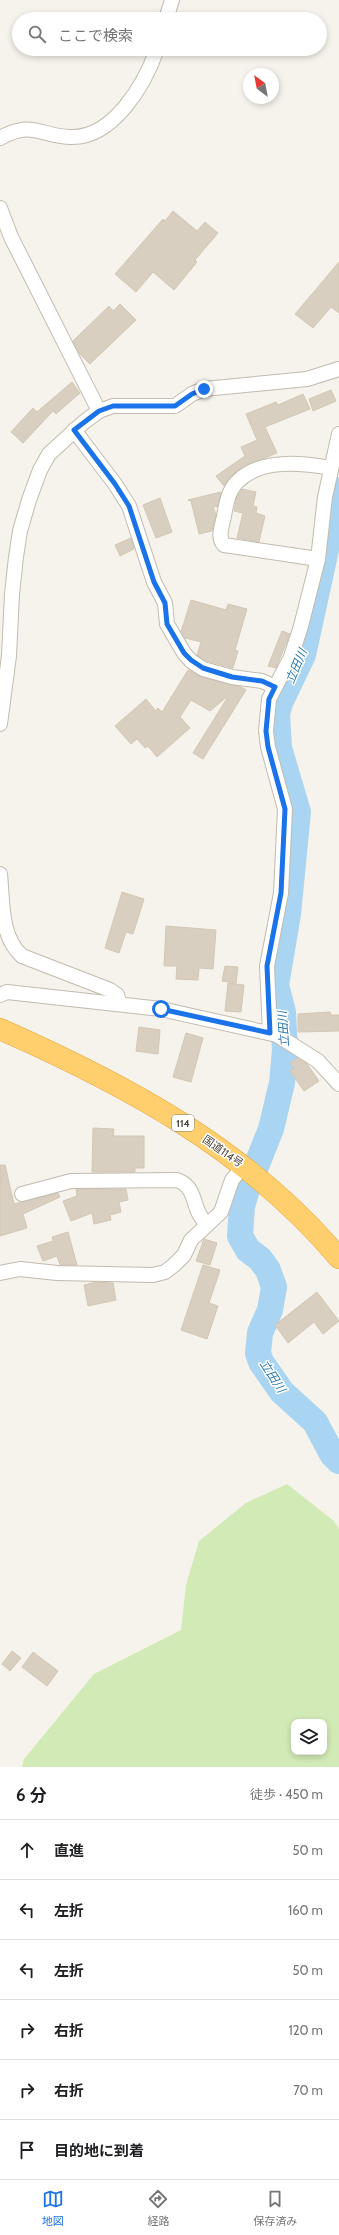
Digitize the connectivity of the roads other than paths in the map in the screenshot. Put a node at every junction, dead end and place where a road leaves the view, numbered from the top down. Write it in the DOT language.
graph roads {
  1 [pos="172,0"];
  2 [pos="168,12"];
  3 [pos="154,56"];
  4 [pos="0,138"];
  5 [pos="0,208"];
  6 [pos="339,369"];
  7 [pos="99,411"];
  8 [pos="74,430"];
  9 [pos="339,434"];
  10 [pos="331,468"];
  11 [pos="318,559"];
  12 [pos="275,687"];
  13 [pos="0,724"];
  14 [pos="0,874"];
  15 [pos="0,995"];
  16 [pos="120,1004"];
  17 [pos="0,1029"];
  18 [pos="270,1033"];
  19 [pos="339,1084"];
  20 [pos="244,1165"];
  21 [pos="22,1194"];
  22 [pos="207,1224"];
  23 [pos="339,1258"];
  24 [pos="0,1273"];
  1 -- 2 [label="street"];
  3 -- 4 [label="street"];
  5 -- 7 [label="street"];
  6 -- 7 [label="street"];
  7 -- 8 [label="street"];
  8 -- 12 [label="street"];
  8 -- 13 [label="street"];
  9 -- 10 [label="street"];
  10 -- 11 [label="street"];
  10 -- 11 [label="street"];
  11 -- 12 [label="street"];
  12 -- 18 [label="street"];
  14 -- 16 [label="street"];
  15 -- 16 [label="street"];
  16 -- 18 [label="street"];
  17 -- 20 [label="highway, 国道114号 / 114"];
  18 -- 19 [label="street"];
  20 -- 22 [label="street"];
  20 -- 23 [label="highway, 国道114号 / 114"];
  21 -- 22 [label="street"];
  22 -- 24 [label="street"];
}
